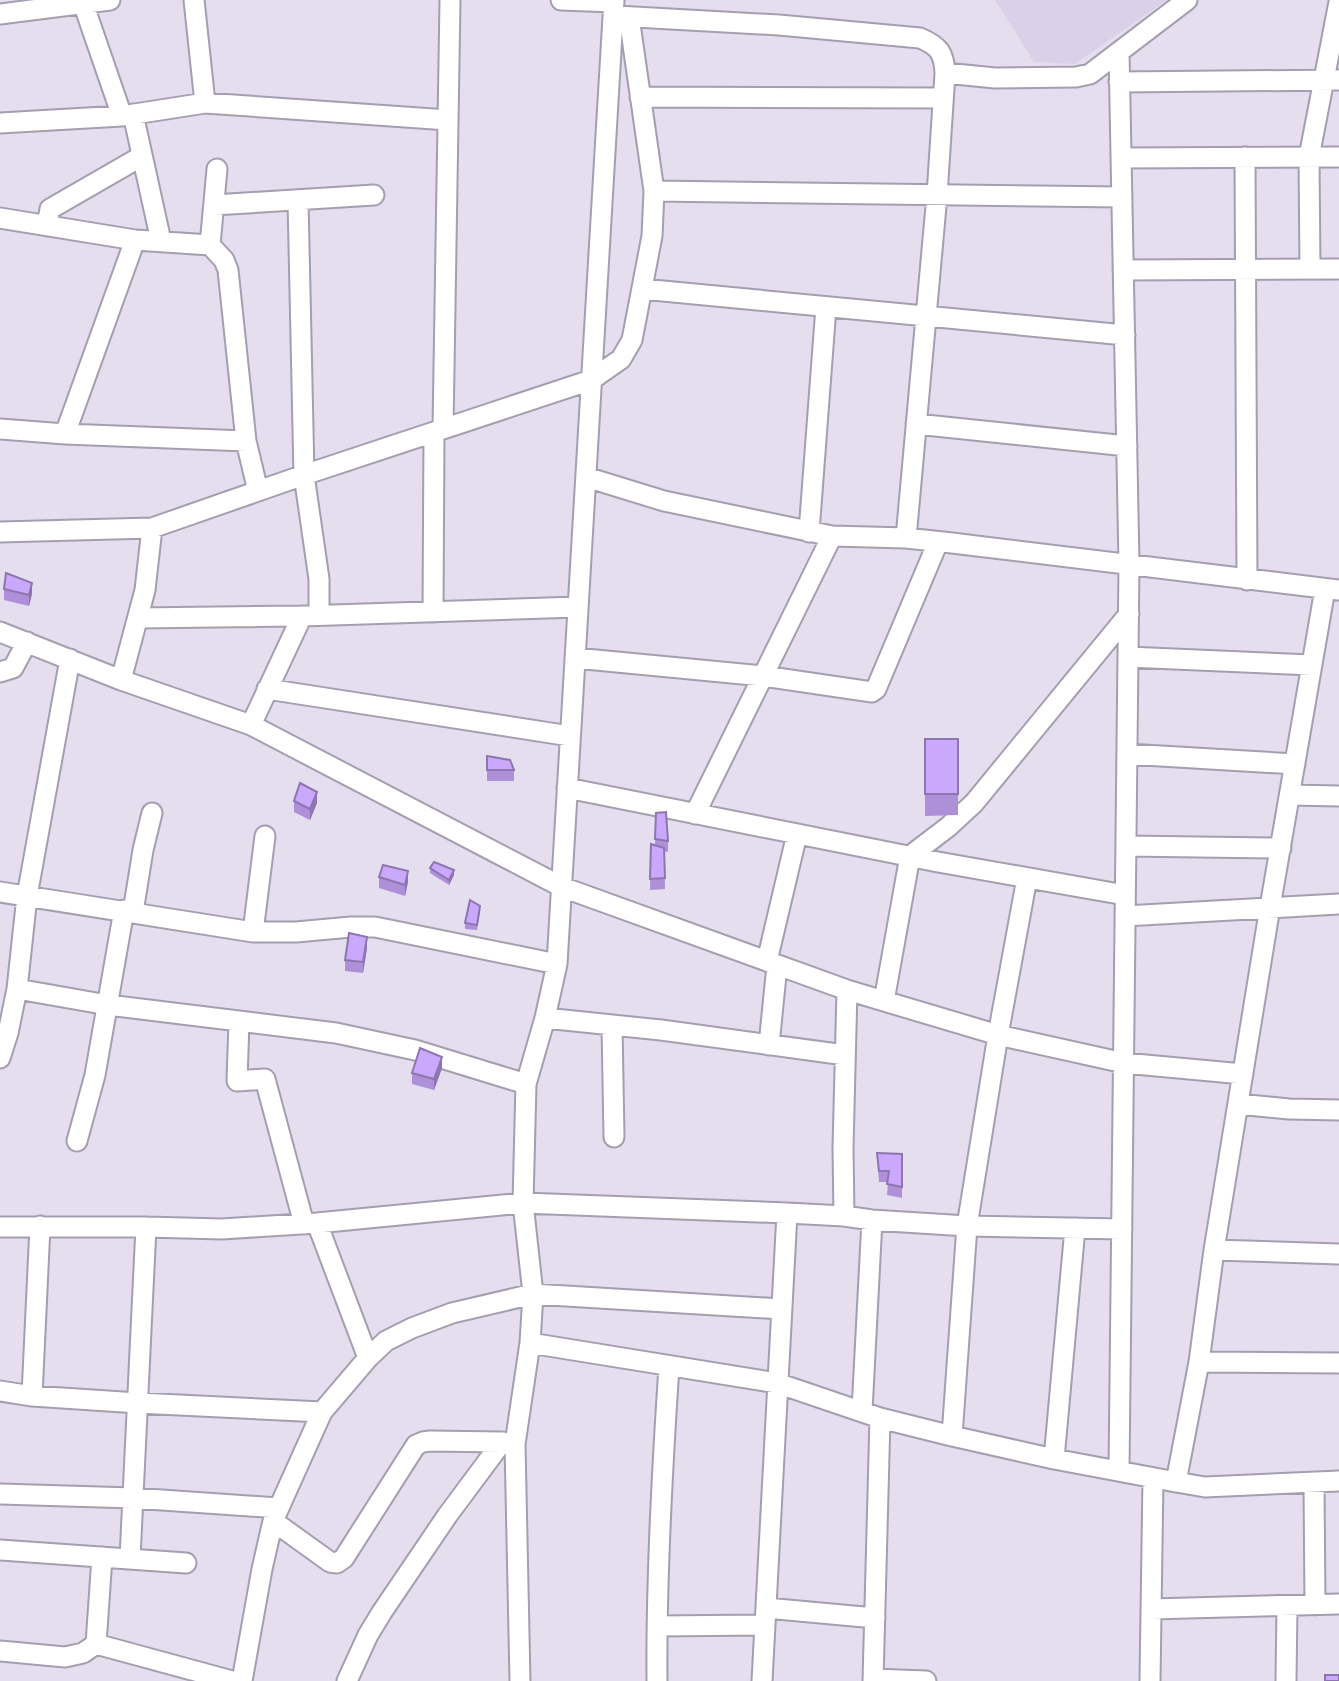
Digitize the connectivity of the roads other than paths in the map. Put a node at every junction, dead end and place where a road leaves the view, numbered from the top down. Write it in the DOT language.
graph roads {
  1 [pos="110,0"];
  2 [pos="194,0"];
  3 [pos="450,0"];
  4 [pos="561,0"];
  5 [pos="1186,0"];
  6 [pos="1339,2"];
  7 [pos="83,3"];
  8 [pos="617,9"];
  9 [pos="0,14"];
  10 [pos="1119,52"];
  11 [pos="945,73"];
  12 [pos="1331,80"];
  13 [pos="1119,82"];
  14 [pos="640,97"];
  15 [pos="943,98"];
  16 [pos="205,103"];
  17 [pos="127,115"];
  18 [pos="448,120"];
  19 [pos="0,123"];
  20 [pos="142,156"];
  21 [pos="1245,157"];
  22 [pos="1309,157"];
  23 [pos="1339,157"];
  24 [pos="1121,158"];
  25 [pos="216,169"];
  26 [pos="654,191"];
  27 [pos="374,195"];
  28 [pos="937,195"];
  29 [pos="1122,197"];
  30 [pos="298,200"];
  31 [pos="214,205"];
  32 [pos="1,222"];
  33 [pos="47,226"];
  34 [pos="135,240"];
  35 [pos="161,241"];
  36 [pos="210,245"];
  37 [pos="1310,269"];
  38 [pos="1339,269"];
  39 [pos="1123,270"];
  40 [pos="1245,270"];
  41 [pos="642,289"];
  42 [pos="826,307"];
  43 [pos="926,317"];
  44 [pos="1125,335"];
  45 [pos="591,380"];
  46 [pos="916,424"];
  47 [pos="0,429"];
  48 [pos="439,430"];
  49 [pos="65,434"];
  50 [pos="246,441"];
  51 [pos="1127,446"];
  52 [pos="304,475"];
  53 [pos="586,477"];
  54 [pos="258,491"];
  55 [pos="152,528"];
  56 [pos="0,532"];
  57 [pos="809,532"];
  58 [pos="832,536"];
  59 [pos="906,538"];
  60 [pos="938,542"];
  61 [pos="1129,564"];
  62 [pos="1247,580"];
  63 [pos="1332,589"];
  64 [pos="578,607"];
  65 [pos="433,612"];
  66 [pos="1129,614"];
  67 [pos="310,615"];
  68 [pos="138,618"];
  69 [pos="0,632"];
  70 [pos="27,642"];
  71 [pos="1128,657"];
  72 [pos="575,658"];
  73 [pos="69,659"];
  74 [pos="1312,665"];
  75 [pos="0,672"];
  76 [pos="763,676"];
  77 [pos="121,680"];
  78 [pos="267,689"];
  79 [pos="251,724"];
  80 [pos="570,736"];
  81 [pos="1127,754"];
  82 [pos="1295,764"];
  83 [pos="567,788"];
  84 [pos="1290,795"];
  85 [pos="1339,796"];
  86 [pos="152,813"];
  87 [pos="695,814"];
  88 [pos="797,834"];
  89 [pos="265,836"];
  90 [pos="1126,846"];
  91 [pos="1281,848"];
  92 [pos="910,856"];
  93 [pos="1027,878"];
  94 [pos="562,887"];
  95 [pos="0,892"];
  96 [pos="1125,895"];
  97 [pos="27,896"];
  98 [pos="1339,904"];
  99 [pos="1270,907"];
  100 [pos="128,911"];
  101 [pos="1125,916"];
  102 [pos="253,932"];
  103 [pos="772,963"];
  104 [pos="557,964"];
  105 [pos="17,989"];
  106 [pos="847,990"];
  107 [pos="884,1001"];
  108 [pos="108,1005"];
  109 [pos="545,1018"];
  110 [pos="239,1021"];
  111 [pos="612,1026"];
  112 [pos="4,1033"];
  113 [pos="998,1035"];
  114 [pos="769,1045"];
  115 [pos="845,1055"];
  116 [pos="0,1058"];
  117 [pos="1124,1063"];
  118 [pos="1243,1074"];
  119 [pos="526,1084"];
  120 [pos="1238,1104"];
  121 [pos="1339,1110"];
  122 [pos="614,1137"];
  123 [pos="77,1141"];
  124 [pos="523,1203"];
  125 [pos="787,1213"];
  126 [pos="844,1216"];
  127 [pos="872,1220"];
  128 [pos="310,1224"];
  129 [pos="40,1226"];
  130 [pos="967,1226"];
  131 [pos="0,1227"];
  132 [pos="146,1227"];
  133 [pos="1075,1228"];
  134 [pos="1122,1229"];
  135 [pos="1214,1250"];
  136 [pos="1339,1254"];
  137 [pos="533,1294"];
  138 [pos="781,1309"];
  139 [pos="530,1343"];
  140 [pos="368,1358"];
  141 [pos="1199,1362"];
  142 [pos="1339,1363"];
  143 [pos="669,1367"];
  144 [pos="777,1383"];
  145 [pos="0,1391"];
  146 [pos="32,1396"];
  147 [pos="138,1403"];
  148 [pos="322,1412"];
  149 [pos="871,1415"];
  150 [pos="952,1436"];
  151 [pos="509,1443"];
  152 [pos="1055,1459"];
  153 [pos="1119,1471"];
  154 [pos="1153,1478"];
  155 [pos="1339,1481"];
  156 [pos="1176,1482"];
  157 [pos="1314,1483"];
  158 [pos="0,1494"];
  159 [pos="133,1498"];
  160 [pos="276,1515"];
  161 [pos="0,1550"];
  162 [pos="102,1557"];
  163 [pos="130,1558"];
  164 [pos="186,1563"];
  165 [pos="1339,1604"];
  166 [pos="1286,1605"];
  167 [pos="1315,1605"];
  168 [pos="1151,1609"];
  169 [pos="766,1617"];
  170 [pos="875,1618"];
  171 [pos="657,1626"];
  172 [pos="96,1644"];
  173 [pos="0,1651"];
  174 [pos="518,1676"];
  175 [pos="873,1680"];
  176 [pos="232,1681"];
  177 [pos="242,1681"];
  178 [pos="347,1681"];
  179 [pos="657,1681"];
  180 [pos="762,1681"];
  181 [pos="926,1681"];
  182 [pos="1150,1681"];
  183 [pos="1286,1681"];
  1 -- 7 [label="street"];
  2 -- 16 [label="street"];
  3 -- 18 [label="street"];
  4 -- 8 [label="street"];
  5 -- 10 [label="street"];
  6 -- 12 [label="street"];
  7 -- 9 [label="street"];
  7 -- 17 [label="street"];
  8 -- 11 [label="street"];
  8 -- 14 [label="street"];
  8 -- 45 [label="street"];
  10 -- 11 [label="street"];
  10 -- 13 [label="street"];
  11 -- 15 [label="street"];
  12 -- 13 [label="street"];
  12 -- 22 [label="street"];
  13 -- 24 [label="street"];
  14 -- 15 [label="street"];
  14 -- 26 [label="street"];
  15 -- 28 [label="street"];
  16 -- 17 [label="street"];
  16 -- 18 [label="street"];
  17 -- 19 [label="street"];
  17 -- 20 [label="street"];
  18 -- 48 [label="street"];
  20 -- 33 [label="street"];
  20 -- 35 [label="street"];
  21 -- 22 [label="street"];
  21 -- 24 [label="street"];
  21 -- 40 [label="street"];
  22 -- 23 [label="street"];
  22 -- 37 [label="street"];
  24 -- 29 [label="street"];
  25 -- 31 [label="street"];
  26 -- 28 [label="street"];
  26 -- 41 [label="street"];
  27 -- 30 [label="street"];
  28 -- 29 [label="street"];
  28 -- 43 [label="street"];
  29 -- 39 [label="street"];
  30 -- 31 [label="street"];
  30 -- 52 [label="street"];
  31 -- 36 [label="street"];
  32 -- 33 [label="street"];
  33 -- 34 [label="street"];
  34 -- 35 [label="street"];
  34 -- 49 [label="street"];
  35 -- 36 [label="street"];
  36 -- 50 [label="street"];
  37 -- 38 [label="street"];
  37 -- 40 [label="street"];
  39 -- 40 [label="street"];
  39 -- 44 [label="street"];
  40 -- 62 [label="street"];
  41 -- 42 [label="street"];
  41 -- 45 [label="street"];
  42 -- 43 [label="street"];
  42 -- 57 [label="street"];
  43 -- 44 [label="street"];
  43 -- 46 [label="street"];
  44 -- 51 [label="street"];
  45 -- 48 [label="street"];
  45 -- 53 [label="street"];
  46 -- 51 [label="street"];
  46 -- 59 [label="street"];
  47 -- 49 [label="street"];
  48 -- 52 [label="street"];
  48 -- 65 [label="street"];
  49 -- 50 [label="street"];
  50 -- 54 [label="street"];
  51 -- 61 [label="street"];
  52 -- 54 [label="street"];
  52 -- 67 [label="street"];
  53 -- 57 [label="street"];
  53 -- 64 [label="street"];
  54 -- 55 [label="street"];
  55 -- 56 [label="street"];
  55 -- 68 [label="street"];
  57 -- 58 [label="street"];
  58 -- 59 [label="street"];
  58 -- 76 [label="street"];
  59 -- 60 [label="street"];
  60 -- 61 [label="street"];
  60 -- 76 [label="street"];
  61 -- 62 [label="street"];
  61 -- 66 [label="street"];
  62 -- 63 [label="street"];
  63 -- 74 [label="street"];
  64 -- 65 [label="street"];
  64 -- 72 [label="street"];
  65 -- 67 [label="street"];
  66 -- 71 [label="street"];
  66 -- 92 [label="street"];
  67 -- 68 [label="street"];
  67 -- 78 [label="street"];
  68 -- 77 [label="street"];
  69 -- 70 [label="street"];
  70 -- 73 [label="street"];
  70 -- 75 [label="street"];
  71 -- 74 [label="street"];
  71 -- 81 [label="street"];
  72 -- 76 [label="street"];
  72 -- 80 [label="street"];
  73 -- 77 [label="street"];
  73 -- 97 [label="street"];
  74 -- 82 [label="street"];
  76 -- 87 [label="street"];
  77 -- 79 [label="street"];
  78 -- 79 [label="street"];
  78 -- 80 [label="street"];
  79 -- 94 [label="street"];
  80 -- 83 [label="street"];
  81 -- 82 [label="street"];
  81 -- 90 [label="street"];
  82 -- 84 [label="street"];
  83 -- 87 [label="street"];
  83 -- 94 [label="street"];
  84 -- 85 [label="street"];
  84 -- 91 [label="street"];
  86 -- 100 [label="street"];
  87 -- 88 [label="street"];
  88 -- 92 [label="street"];
  88 -- 103 [label="street"];
  89 -- 102 [label="street"];
  90 -- 91 [label="street"];
  90 -- 96 [label="street"];
  91 -- 99 [label="street"];
  92 -- 93 [label="street"];
  92 -- 107 [label="street"];
  93 -- 96 [label="street"];
  93 -- 113 [label="street"];
  94 -- 103 [label="street"];
  94 -- 104 [label="street"];
  95 -- 97 [label="street"];
  96 -- 101 [label="street"];
  97 -- 100 [label="street"];
  97 -- 105 [label="street"];
  98 -- 99 [label="street"];
  99 -- 101 [label="street"];
  99 -- 118 [label="street"];
  100 -- 102 [label="street"];
  100 -- 108 [label="street"];
  101 -- 117 [label="street"];
  102 -- 104 [label="street"];
  103 -- 106 [label="street"];
  103 -- 114 [label="street"];
  104 -- 109 [label="street"];
  105 -- 108 [label="street"];
  105 -- 112 [label="street"];
  106 -- 107 [label="street"];
  106 -- 115 [label="street"];
  107 -- 113 [label="street"];
  108 -- 110 [label="street"];
  108 -- 123 [label="street"];
  109 -- 111 [label="street"];
  109 -- 119 [label="street"];
  110 -- 119 [label="street"];
  110 -- 128 [label="street"];
  111 -- 114 [label="street"];
  111 -- 122 [label="street"];
  112 -- 116 [label="street"];
  113 -- 117 [label="street"];
  113 -- 130 [label="street"];
  114 -- 115 [label="street"];
  115 -- 126 [label="street"];
  117 -- 118 [label="street"];
  117 -- 134 [label="street"];
  118 -- 120 [label="street"];
  119 -- 124 [label="street"];
  120 -- 121 [label="street"];
  120 -- 135 [label="street"];
  124 -- 125 [label="street"];
  124 -- 128 [label="street"];
  124 -- 137 [label="street"];
  125 -- 126 [label="street"];
  125 -- 138 [label="street"];
  126 -- 127 [label="street"];
  127 -- 130 [label="street"];
  127 -- 149 [label="street"];
  128 -- 132 [label="street"];
  128 -- 140 [label="street"];
  129 -- 131 [label="street"];
  129 -- 132 [label="street"];
  129 -- 146 [label="street"];
  130 -- 133 [label="street"];
  130 -- 150 [label="street"];
  132 -- 147 [label="street"];
  133 -- 134 [label="street"];
  133 -- 152 [label="street"];
  134 -- 153 [label="street"];
  135 -- 136 [label="street"];
  135 -- 141 [label="street"];
  137 -- 138 [label="street"];
  137 -- 139 [label="street"];
  137 -- 140 [label="street"];
  138 -- 144 [label="street"];
  139 -- 143 [label="street"];
  139 -- 151 [label="street"];
  140 -- 148 [label="street"];
  141 -- 142 [label="street"];
  141 -- 156 [label="street"];
  143 -- 144 [label="street"];
  143 -- 171 [label="street"];
  144 -- 149 [label="street"];
  144 -- 169 [label="street"];
  145 -- 146 [label="street"];
  146 -- 147 [label="street"];
  147 -- 148 [label="street"];
  147 -- 159 [label="street"];
  148 -- 160 [label="street"];
  149 -- 150 [label="street"];
  149 -- 170 [label="street"];
  150 -- 152 [label="street"];
  151 -- 160 [label="street"];
  151 -- 174 [label="street"];
  151 -- 178 [label="street"];
  152 -- 153 [label="street"];
  153 -- 154 [label="street"];
  154 -- 156 [label="street"];
  154 -- 168 [label="street"];
  155 -- 157 [label="street"];
  156 -- 157 [label="street"];
  157 -- 167 [label="street"];
  158 -- 159 [label="street"];
  159 -- 160 [label="street"];
  159 -- 163 [label="street"];
  160 -- 177 [label="street"];
  161 -- 162 [label="street"];
  162 -- 163 [label="street"];
  162 -- 172 [label="street"];
  163 -- 164 [label="street"];
  165 -- 167 [label="street"];
  166 -- 167 [label="street"];
  166 -- 168 [label="street"];
  166 -- 183 [label="street"];
  168 -- 182 [label="street"];
  169 -- 170 [label="street"];
  169 -- 171 [label="street"];
  169 -- 180 [label="street"];
  170 -- 175 [label="street"];
  171 -- 179 [label="street"];
  172 -- 173 [label="street"];
  172 -- 176 [label="street"];
  175 -- 181 [label="street"];
}
